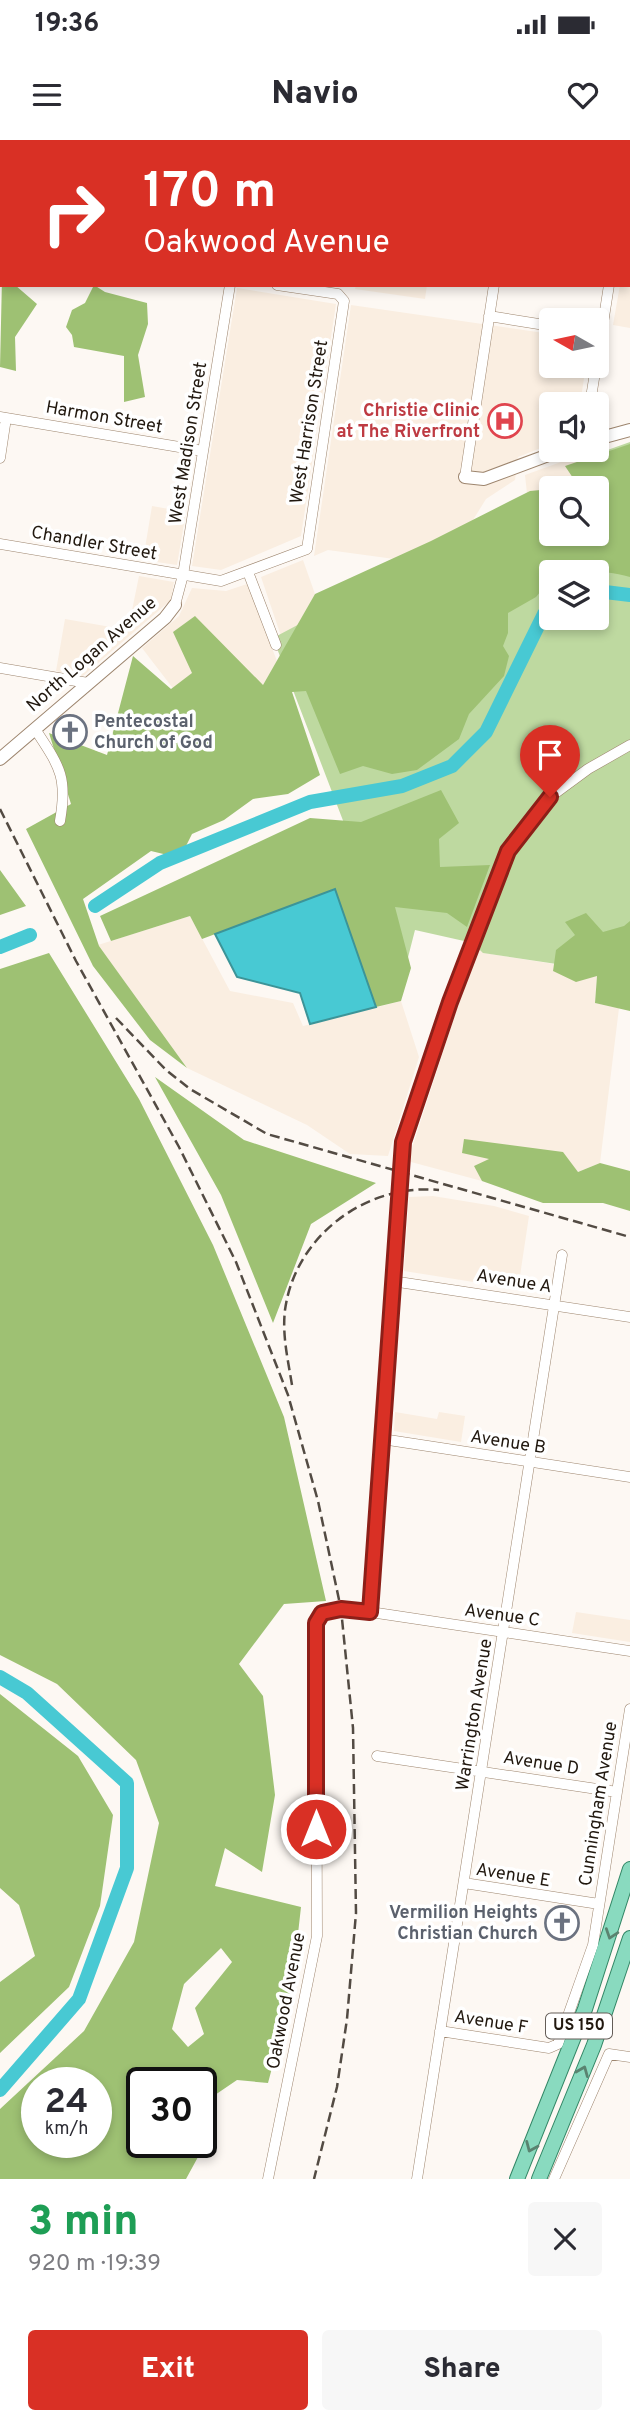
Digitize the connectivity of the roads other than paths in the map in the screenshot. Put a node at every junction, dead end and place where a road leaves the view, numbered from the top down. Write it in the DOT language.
graph roads {
  1 [pos="230,287"];
  2 [pos="291,287"];
  3 [pos="494,287"];
  4 [pos="609,287"];
  5 [pos="604,308"];
  6 [pos="489,316"];
  7 [pos="539,324"];
  8 [pos="3,417"];
  9 [pos="630,430"];
  10 [pos="609,436"];
  11 [pos="203,451"];
  12 [pos="0,458"];
  13 [pos="539,459"];
  14 [pos="465,477"];
  15 [pos="0,544"];
  16 [pos="248,572"];
  17 [pos="183,575"];
  18 [pos="175,605"];
  19 [pos="276,645"];
  20 [pos="0,668"];
  21 [pos="88,683"];
  22 [pos="35,729"];
  23 [pos="630,745"];
  24 [pos="0,759"];
  25 [pos="60,821"];
  26 [pos="562,1255"];
  27 [pos="392,1281"];
  28 [pos="553,1304"];
  29 [pos="630,1317"];
  30 [pos="382,1439"];
  31 [pos="529,1463"];
  32 [pos="630,1477"];
  33 [pos="370,1612"];
  34 [pos="504,1633"];
  35 [pos="630,1651"];
  36 [pos="630,1709"];
  37 [pos="377,1756"];
  38 [pos="482,1771"];
  39 [pos="617,1792"];
  40 [pos="630,1869"];
  41 [pos="464,1884"];
  42 [pos="599,1905"];
  43 [pos="630,1938"];
  44 [pos="440,2031"];
  45 [pos="630,2057"];
  46 [pos="268,2179"];
  47 [pos="417,2179"];
  48 [pos="517,2179"];
  49 [pos="539,2179"];
  50 [pos="554,2179"];
  1 -- 11 [label="street, West Madison Street"];
  2 -- 16 [label="street, West Harrison Street"];
  3 -- 6 [label="street"];
  4 -- 5 [label="street"];
  6 -- 7 [label="street"];
  6 -- 14 [label="street"];
  8 -- 11 [label="street, Harmon Street"];
  8 -- 12 [label="street"];
  9 -- 10 [label="street"];
  11 -- 17 [label="street, West Madison Street"];
  13 -- 14 [label="street"];
  15 -- 17 [label="street, Chandler Street"];
  16 -- 17 [label="street"];
  16 -- 19 [label="street"];
  17 -- 18 [label="street, West Madison Street"];
  18 -- 21 [label="street, North Logan Avenue"];
  20 -- 21 [label="street"];
  21 -- 22 [label="street, North Logan Avenue"];
  22 -- 24 [label="street, North Logan Avenue"];
  22 -- 25 [label="street"];
  23 -- 27 [label="street"];
  26 -- 28 [label="street, Warrington Avenue"];
  27 -- 28 [label="street, Avenue A"];
  27 -- 30 [label="street"];
  28 -- 29 [label="street, Avenue A"];
  28 -- 31 [label="street, Warrington Avenue"];
  30 -- 31 [label="street, Avenue B"];
  30 -- 33 [label="street"];
  31 -- 32 [label="street, Avenue B"];
  31 -- 34 [label="street, Warrington Avenue"];
  33 -- 34 [label="street, Avenue C"];
  33 -- 46 [label="street, Oakwood Avenue"];
  34 -- 35 [label="street, Avenue C"];
  34 -- 38 [label="street, Warrington Avenue"];
  36 -- 39 [label="street, Cunningham Avenue"];
  37 -- 38 [label="street, Avenue D"];
  38 -- 39 [label="street, Avenue D"];
  38 -- 41 [label="street, Warrington Avenue"];
  39 -- 42 [label="street, Cunningham Avenue"];
  40 -- 48 [label="main road, US 150, one-way"];
  41 -- 42 [label="street, Avenue E"];
  41 -- 44 [label="street, Warrington Avenue"];
  42 -- 44 [label="street, Avenue F"];
  49 -- 43 [label="main road, US 150, one-way"];
  44 -- 47 [label="street, Warrington Avenue"];
  45 -- 50 [label="street"];
}
